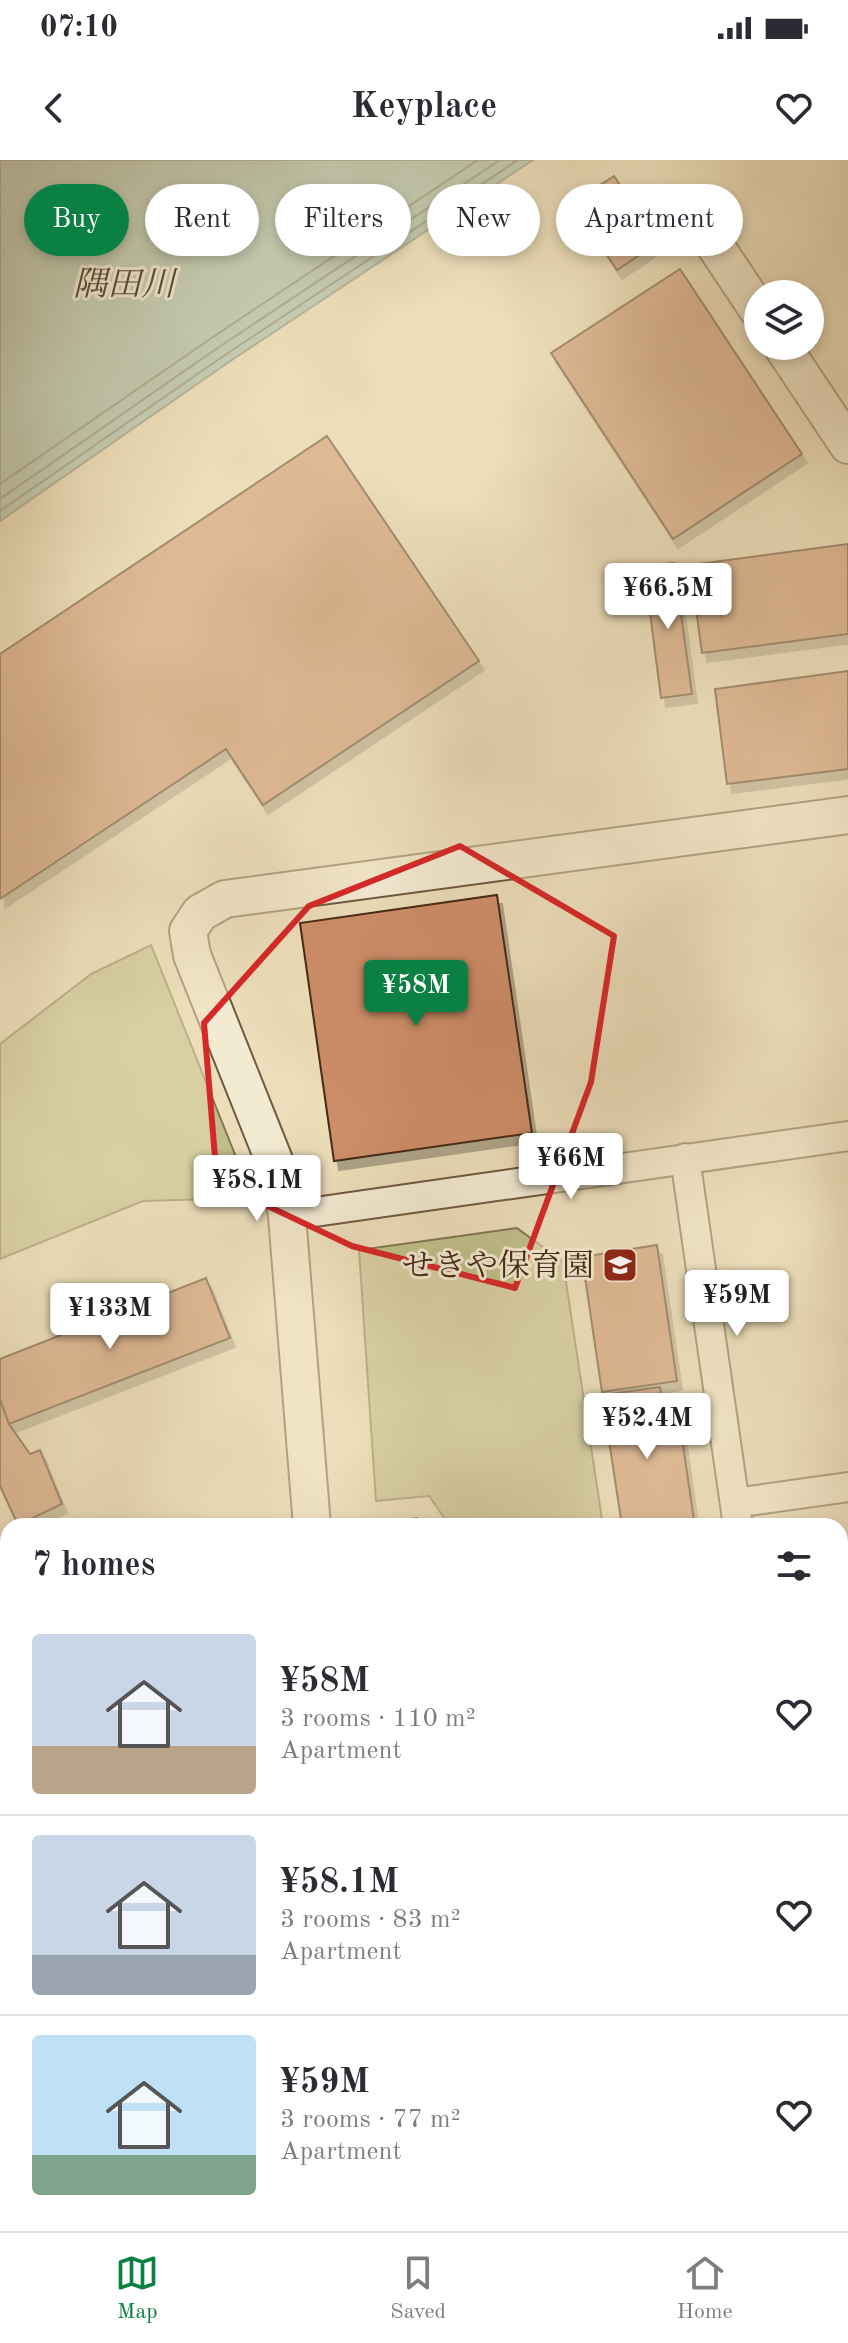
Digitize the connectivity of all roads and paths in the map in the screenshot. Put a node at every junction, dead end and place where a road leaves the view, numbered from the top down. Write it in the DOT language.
graph roads {
  1 [pos="722,256"];
  2 [pos="744,289"];
  3 [pos="791,360"];
  4 [pos="848,445"];
  5 [pos="848,815"];
  6 [pos="848,1136"];
  7 [pos="685,1158"];
  8 [pos="287,1216"];
  9 [pos="848,1487"];
  10 [pos="736,1515"];
  11 [pos="311,1518"];
  1 -- 2 [label="street"];
  3 -- 4 [label="street"];
  5 -- 8 [label="street"];
  6 -- 7 [label="street"];
  7 -- 8 [label="street"];
  7 -- 10 [label="street"];
  8 -- 11 [label="street"];
  9 -- 10 [label="street"];
}
